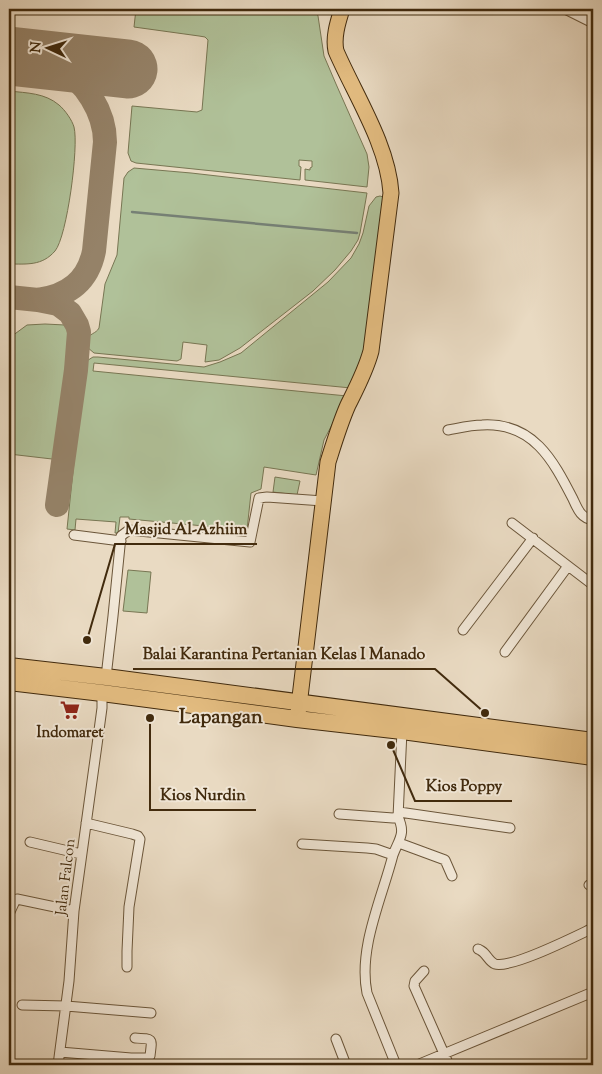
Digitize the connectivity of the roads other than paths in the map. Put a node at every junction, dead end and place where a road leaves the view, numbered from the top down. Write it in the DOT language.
graph roads {
  1 [pos="342,9"];
  2 [pos="565,9"];
  3 [pos="593,23"];
  4 [pos="448,430"];
  5 [pos="323,501"];
  6 [pos="593,520"];
  7 [pos="512,523"];
  8 [pos="74,535"];
  9 [pos="533,538"];
  10 [pos="121,541"];
  11 [pos="568,566"];
  12 [pos="593,585"];
  13 [pos="464,630"];
  14 [pos="505,652"];
  15 [pos="9,666"];
  16 [pos="106,677"];
  17 [pos="9,682"];
  18 [pos="102,693"];
  19 [pos="299,702"];
  20 [pos="298,719"];
  21 [pos="402,731"];
  22 [pos="485,735"];
  23 [pos="593,741"];
  24 [pos="593,758"];
  25 [pos="339,814"];
  26 [pos="399,814"];
  27 [pos="86,823"];
  28 [pos="510,828"];
  29 [pos="30,842"];
  30 [pos="399,843"];
  31 [pos="302,844"];
  32 [pos="81,854"];
  33 [pos="393,855"];
  34 [pos="452,876"];
  35 [pos="74,911"];
  36 [pos="9,914"];
  37 [pos="593,928"];
  38 [pos="478,949"];
  39 [pos="128,967"];
  40 [pos="424,971"];
  41 [pos="593,992"];
  42 [pos="22,1005"];
  43 [pos="66,1006"];
  44 [pos="151,1013"];
  45 [pos="135,1038"];
  46 [pos="336,1039"];
  47 [pos="60,1052"];
  48 [pos="444,1053"];
  49 [pos="58,1065"];
  50 [pos="346,1065"];
  51 [pos="396,1065"];
  52 [pos="416,1065"];
  53 [pos="449,1065"];
  1 -- 5 [label="main road"];
  2 -- 3 [label="street"];
  4 -- 6 [label="street"];
  5 -- 10 [label="street"];
  5 -- 19 [label="main road"];
  7 -- 9 [label="street"];
  8 -- 10 [label="street"];
  9 -- 11 [label="street"];
  9 -- 13 [label="street"];
  10 -- 16 [label="street"];
  11 -- 12 [label="street"];
  11 -- 14 [label="street"];
  15 -- 16 [label="highway"];
  16 -- 19 [label="highway"];
  17 -- 18 [label="highway"];
  18 -- 20 [label="highway"];
  18 -- 27 [label="street, Jalan Falcon"];
  19 -- 20 [label="main road"];
  19 -- 22 [label="highway"];
  20 -- 21 [label="highway"];
  21 -- 22 [label="highway"];
  21 -- 26 [label="street"];
  22 -- 23 [label="highway"];
  22 -- 24 [label="highway"];
  25 -- 26 [label="street"];
  26 -- 28 [label="street"];
  26 -- 30 [label="street"];
  27 -- 32 [label="street, Jalan Falcon"];
  27 -- 39 [label="street"];
  29 -- 32 [label="street"];
  30 -- 33 [label="street"];
  30 -- 34 [label="street"];
  31 -- 33 [label="street"];
  32 -- 35 [label="street, Jalan Falcon"];
  33 -- 51 [label="street"];
  35 -- 36 [label="street"];
  35 -- 43 [label="street, Jalan Falcon"];
  37 -- 38 [label="street"];
  40 -- 48 [label="street"];
  41 -- 48 [label="street"];
  42 -- 43 [label="street"];
  43 -- 44 [label="street"];
  43 -- 47 [label="street, Jalan Falcon"];
  45 -- 47 [label="street"];
  46 -- 50 [label="street"];
  47 -- 49 [label="street, Jalan Falcon"];
  48 -- 52 [label="street"];
  48 -- 53 [label="street"];
}
